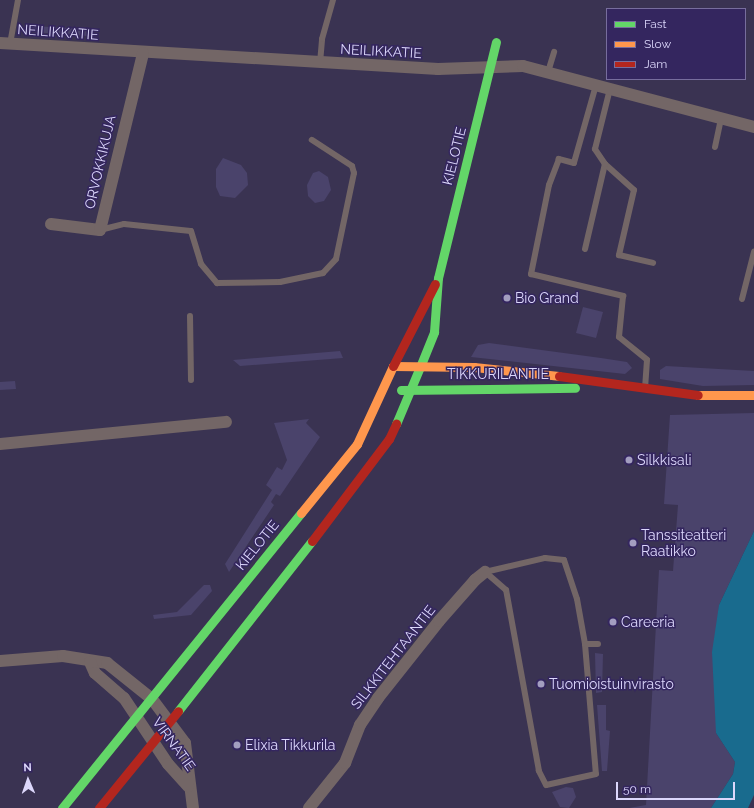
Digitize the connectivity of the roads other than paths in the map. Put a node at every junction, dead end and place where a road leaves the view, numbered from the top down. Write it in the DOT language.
graph roads {
  1 [pos="16,0"];
  2 [pos="333,0"];
  3 [pos="496,42"];
  4 [pos="5,43"];
  5 [pos="554,52"];
  6 [pos="143,53"];
  7 [pos="320,64"];
  8 [pos="491,66"];
  9 [pos="548,72"];
  10 [pos="596,85"];
  11 [pos="610,89"];
  12 [pos="721,118"];
  13 [pos="754,127"];
  14 [pos="312,140"];
  15 [pos="715,147"];
  16 [pos="604,164"];
  17 [pos="51,224"];
  18 [pos="100,230"];
  19 [pos="585,248"];
  20 [pos="754,252"];
  21 [pos="653,263"];
  22 [pos="438,278"];
  23 [pos="742,299"];
  24 [pos="190,316"];
  25 [pos="393,366"];
  26 [pos="420,366"];
  27 [pos="191,380"];
  28 [pos="613,385"];
  29 [pos="412,389"];
  30 [pos="645,390"];
  31 [pos="383,391"];
  32 [pos="754,395"];
  33 [pos="226,422"];
  34 [pos="0,444"];
  35 [pos="486,572"];
  36 [pos="586,644"];
  37 [pos="598,644"];
  38 [pos="0,661"];
  39 [pos="90,662"];
  40 [pos="152,699"];
  41 [pos="137,718"];
  42 [pos="170,720"];
  43 [pos="154,739"];
  44 [pos="188,786"];
  45 [pos="62,808"];
  46 [pos="99,808"];
  47 [pos="193,808"];
  48 [pos="310,808"];
  1 -- 4 [label="lane"];
  2 -- 7 [label="lane"];
  3 -- 8 [label="main road, KIELOTIE"];
  4 -- 6 [label="street, NEILIKKATIE"];
  5 -- 9 [label="lane"];
  6 -- 7 [label="street, NEILIKKATIE"];
  6 -- 18 [label="street, ORVOKKIKUJA"];
  7 -- 8 [label="street, NEILIKKATIE"];
  8 -- 9 [label="street, NEILIKKATIE"];
  8 -- 22 [label="main road, KIELOTIE"];
  9 -- 10 [label="street, NEILIKKATIE"];
  10 -- 11 [label="street, NEILIKKATIE"];
  10 -- 30 [label="lane"];
  11 -- 12 [label="street, NEILIKKATIE"];
  11 -- 16 [label="lane"];
  12 -- 13 [label="street, NEILIKKATIE"];
  12 -- 15 [label="lane"];
  14 -- 18 [label="lane"];
  16 -- 19 [label="lane"];
  16 -- 21 [label="lane"];
  17 -- 18 [label="street, ORVOKKIKUJA"];
  20 -- 23 [label="lane"];
  22 -- 25 [label="main road, KIELOTIE"];
  22 -- 26 [label="main road, KIELOTIE"];
  24 -- 27 [label="lane"];
  25 -- 26 [label="main road, TIKKURILANTIE"];
  25 -- 31 [label="main road, KIELOTIE"];
  26 -- 28 [label="main road, TIKKURILANTIE"];
  26 -- 29 [label="main road, KIELOTIE"];
  28 -- 29 [label="main road, TIKKURILANTIE"];
  28 -- 30 [label="main road, TIKKURILANTIE"];
  29 -- 31 [label="main road, TIKKURILANTIE"];
  29 -- 42 [label="main road, KIELOTIE"];
  30 -- 32 [label="main road, TIKKURILANTIE"];
  31 -- 40 [label="main road, KIELOTIE"];
  33 -- 34 [label="street"];
  35 -- 36 [label="lane"];
  35 -- 36 [label="lane"];
  35 -- 48 [label="street, SILKKITEHTAANTIE"];
  36 -- 37 [label="lane"];
  38 -- 39 [label="street, VIRNATIE"];
  39 -- 40 [label="street, VIRNATIE"];
  39 -- 41 [label="street, VIRNATIE"];
  40 -- 41 [label="main road, KIELOTIE"];
  40 -- 42 [label="street, VIRNATIE"];
  41 -- 43 [label="street, VIRNATIE"];
  41 -- 45 [label="main road, KIELOTIE"];
  42 -- 43 [label="main road, KIELOTIE"];
  42 -- 44 [label="street, VIRNATIE"];
  43 -- 44 [label="street, VIRNATIE"];
  43 -- 46 [label="main road, KIELOTIE"];
  44 -- 47 [label="street, VIRNATIE"];
}
